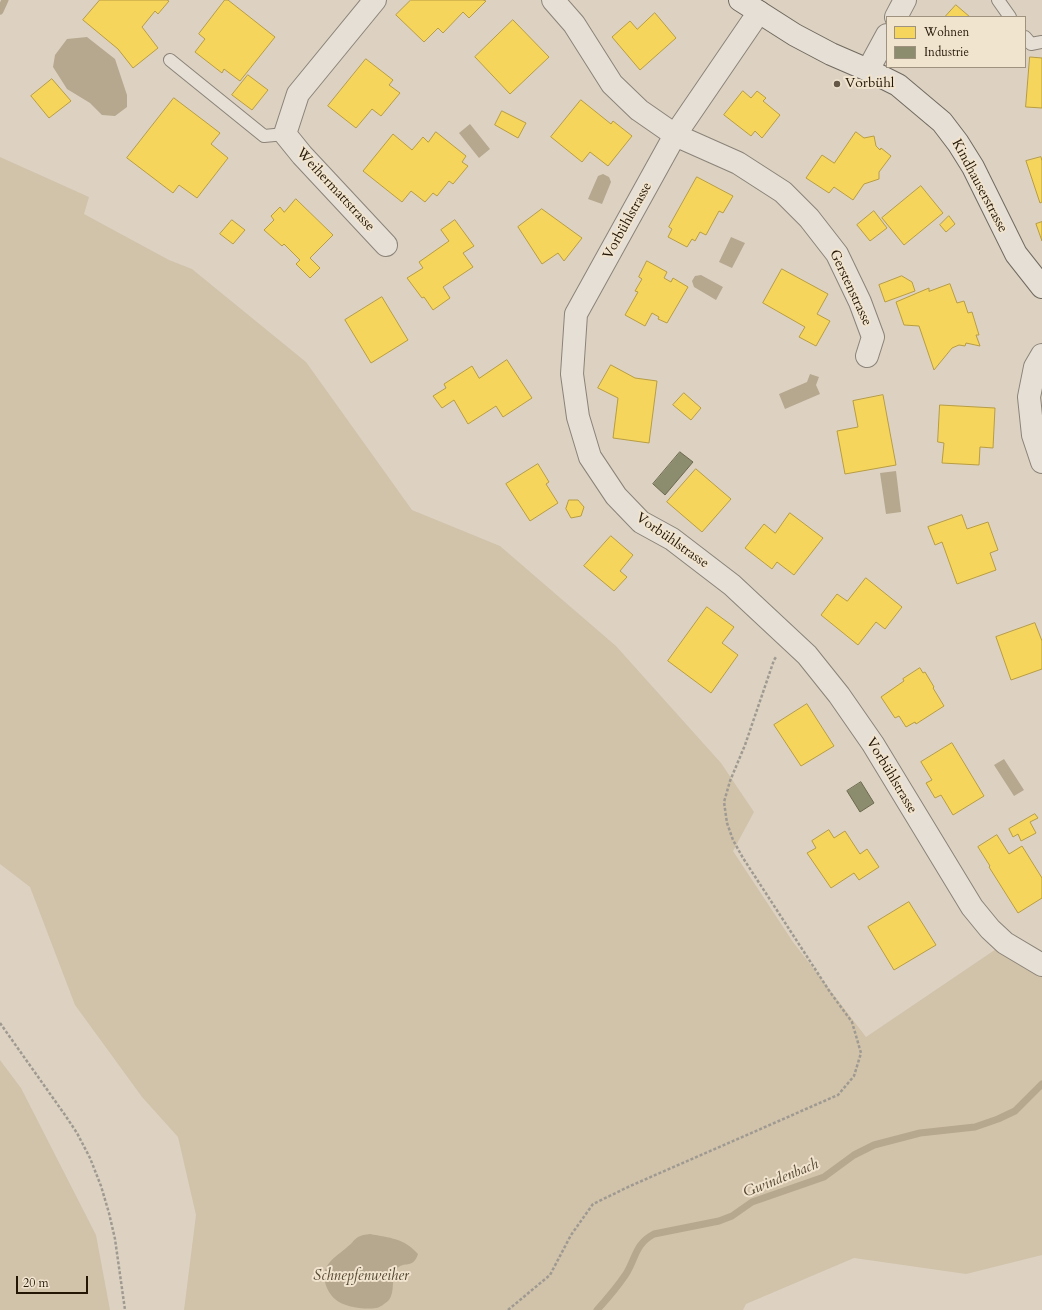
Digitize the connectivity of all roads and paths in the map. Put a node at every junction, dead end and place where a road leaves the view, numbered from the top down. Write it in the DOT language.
graph roads {
  1 [pos="375,0"];
  2 [pos="553,0"];
  3 [pos="740,0"];
  4 [pos="905,0"];
  5 [pos="998,0"];
  6 [pos="759,12"];
  7 [pos="897,16"];
  8 [pos="1009,16"];
  9 [pos="886,37"];
  10 [pos="1026,38"];
  11 [pos="1042,42"];
  12 [pos="170,60"];
  13 [pos="868,70"];
  14 [pos="285,134"];
  15 [pos="675,135"];
  16 [pos="386,245"];
  17 [pos="1042,287"];
  18 [pos="1042,355"];
  19 [pos="867,356"];
  20 [pos="1042,462"];
  21 [pos="790,640"];
  22 [pos="1042,965"];
  23 [pos="0,1024"];
  24 [pos="125,1310"];
  25 [pos="508,1310"];
  1 -- 14 [label="street"];
  2 -- 15 [label="street"];
  3 -- 6 [label="street, Kindhauserstrasse"];
  4 -- 7 [label="street"];
  5 -- 8 [label="lane"];
  6 -- 13 [label="street, Kindhauserstrasse"];
  6 -- 15 [label="street, Vorbühlstrasse"];
  9 -- 13 [label="street"];
  10 -- 11 [label="lane"];
  12 -- 14 [label="lane"];
  13 -- 17 [label="street, Kindhauserstrasse"];
  14 -- 16 [label="street, Weihermattstrasse"];
  15 -- 19 [label="street, Gerstenstrasse"];
  15 -- 21 [label="street, Vorbühlstrasse"];
  18 -- 20 [label="street"];
  21 -- 22 [label="street, Vorbühlstrasse"];
  21 -- 25 [label="path"];
  23 -- 24 [label="path"];
}
